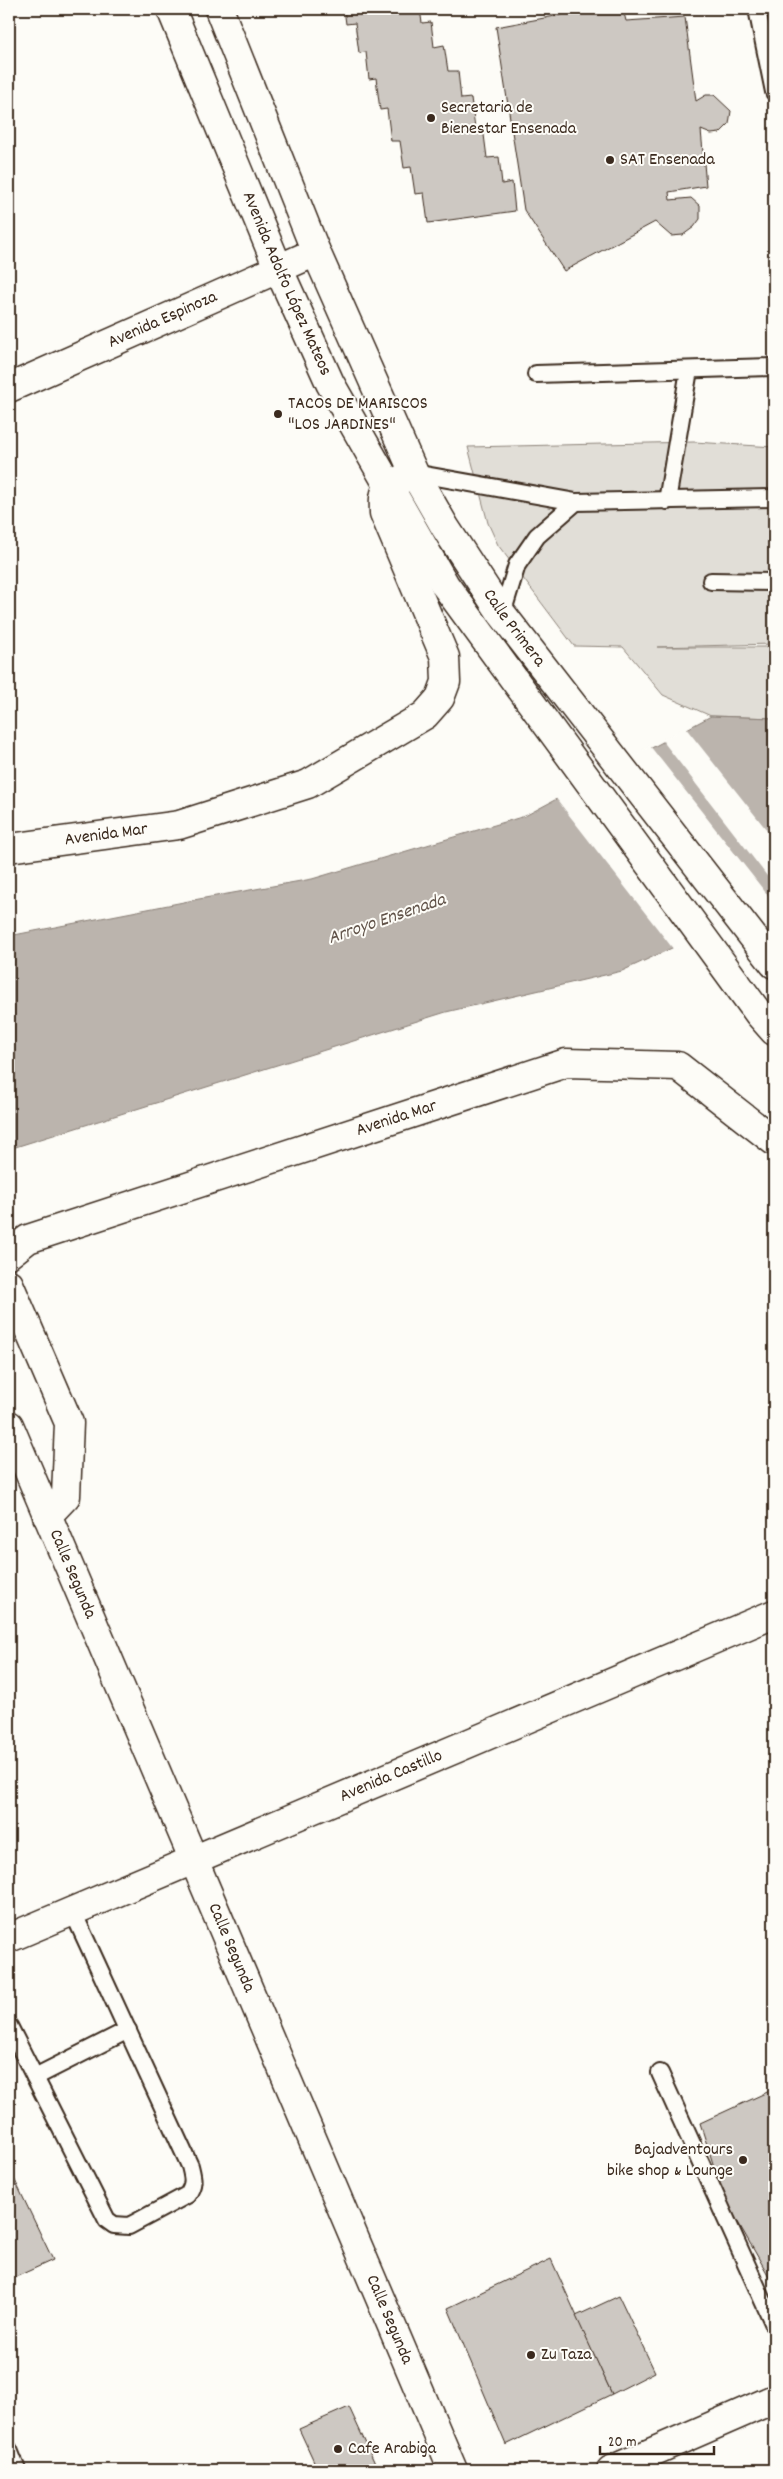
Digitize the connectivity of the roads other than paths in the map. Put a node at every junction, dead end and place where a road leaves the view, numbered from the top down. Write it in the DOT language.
graph roads {
  1 [pos="171,9"];
  2 [pos="219,9"];
  3 [pos="757,9"];
  4 [pos="774,92"];
  5 [pos="316,252"];
  6 [pos="279,270"];
  7 [pos="774,367"];
  8 [pos="689,370"];
  9 [pos="536,374"];
  10 [pos="9,388"];
  11 [pos="414,473"];
  12 [pos="388,486"];
  13 [pos="774,498"];
  14 [pos="667,500"];
  15 [pos="576,502"];
  16 [pos="711,581"];
  17 [pos="774,582"];
  18 [pos="502,614"];
  19 [pos="489,648"];
  20 [pos="9,848"];
  21 [pos="774,964"];
  22 [pos="767,1022"];
  23 [pos="774,1141"];
  24 [pos="9,1254"];
  25 [pos="9,1284"];
  26 [pos="9,1425"];
  27 [pos="47,1516"];
  28 [pos="774,1614"];
  29 [pos="193,1861"];
  30 [pos="73,1912"];
  31 [pos="9,1938"];
  32 [pos="9,2026"];
  33 [pos="128,2030"];
  34 [pos="660,2074"];
  35 [pos="34,2077"];
  36 [pos="774,2325"];
  37 [pos="774,2399"];
  38 [pos="9,2450"];
  39 [pos="17,2470"];
  40 [pos="453,2470"];
  41 [pos="610,2470"];
  1 -- 6 [label="street, Avenida Adolfo López Mateos"];
  2 -- 5 [label="street"];
  3 -- 4 [label="lane"];
  5 -- 6 [label="street, Avenida Espinoza"];
  5 -- 11 [label="street, Calle Primera"];
  6 -- 10 [label="street, Avenida Espinoza"];
  6 -- 12 [label="street, Avenida Adolfo López Mateos"];
  7 -- 8 [label="lane"];
  8 -- 9 [label="lane"];
  8 -- 14 [label="lane"];
  11 -- 12 [label="street"];
  11 -- 15 [label="lane"];
  11 -- 18 [label="street, Calle Primera"];
  12 -- 19 [label="street, Avenida Adolfo López Mateos"];
  12 -- 20 [label="street, Avenida Mar"];
  13 -- 14 [label="lane"];
  14 -- 15 [label="lane"];
  15 -- 18 [label="lane"];
  16 -- 17 [label="lane"];
  18 -- 21 [label="street, Calle Primera"];
  19 -- 22 [label="street, Calle Primera"];
  23 -- 24 [label="street, Avenida Mar"];
  25 -- 27 [label="street"];
  26 -- 27 [label="street, Calle Segunda"];
  27 -- 29 [label="street, Calle Segunda"];
  28 -- 29 [label="street, Avenida Castillo"];
  29 -- 30 [label="street, Avenida Castillo"];
  29 -- 40 [label="street, Calle Segunda"];
  30 -- 31 [label="street, Avenida Castillo"];
  30 -- 33 [label="lane"];
  32 -- 35 [label="lane"];
  33 -- 35 [label="lane"];
  33 -- 35 [label="lane"];
  34 -- 36 [label="lane"];
  37 -- 41 [label="street"];
  38 -- 39 [label="lane"];
}
